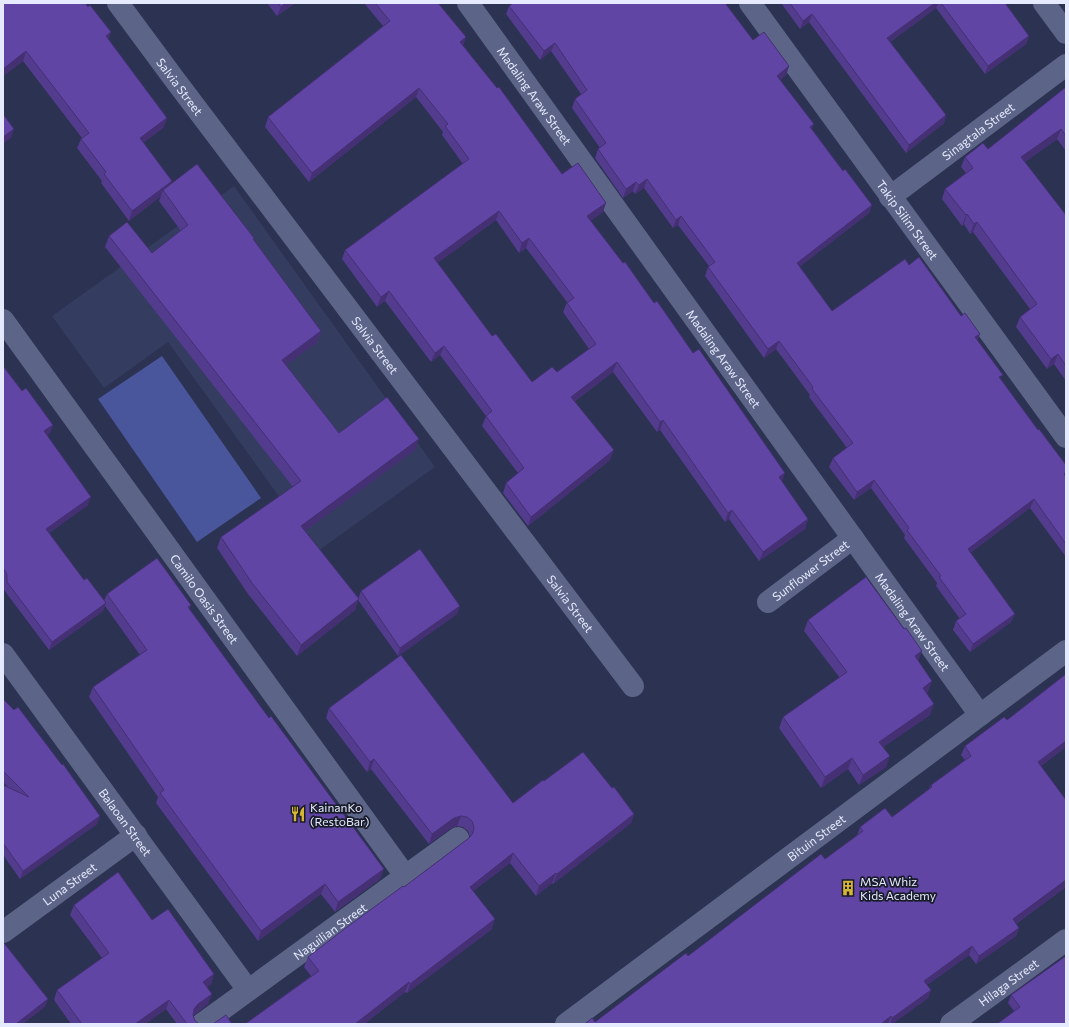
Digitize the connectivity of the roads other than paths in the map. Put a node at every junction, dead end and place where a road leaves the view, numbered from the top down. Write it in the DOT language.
graph roads {
  1 [pos="118,3"];
  2 [pos="468,3"];
  3 [pos="750,3"];
  4 [pos="1044,3"];
  5 [pos="1066,33"];
  6 [pos="1066,65"];
  7 [pos="890,197"];
  8 [pos="3,320"];
  9 [pos="1066,437"];
  10 [pos="853,538"];
  11 [pos="768,602"];
  12 [pos="1066,651"];
  13 [pos="3,654"];
  14 [pos="633,686"];
  15 [pos="980,715"];
  16 [pos="136,835"];
  17 [pos="458,838"];
  18 [pos="406,877"];
  19 [pos="3,932"];
  20 [pos="1066,940"];
  21 [pos="248,990"];
  22 [pos="202,1024"];
  23 [pos="566,1024"];
  24 [pos="951,1024"];
  1 -- 14 [label="street, Salvia Street"];
  2 -- 10 [label="street, Madaling Araw Street"];
  3 -- 7 [label="street, Takip Silim Street"];
  4 -- 5 [label="street"];
  6 -- 7 [label="street, Sinagtala Street"];
  7 -- 9 [label="street, Takip Silim Street"];
  8 -- 18 [label="street, Camilo Oasis Street"];
  10 -- 11 [label="street, Sunflower Street"];
  10 -- 15 [label="street, Madaling Araw Street"];
  12 -- 15 [label="street, Bituin Street"];
  13 -- 16 [label="street, Balaoan Street"];
  15 -- 23 [label="street, Bituin Street"];
  16 -- 19 [label="street, Luna Street"];
  16 -- 21 [label="street, Balaoan Street"];
  17 -- 18 [label="street, Naguilian Street"];
  18 -- 21 [label="street, Naguilian Street"];
  20 -- 24 [label="street, Hilaga Street"];
  21 -- 22 [label="street, Naguilian Street"];
}
